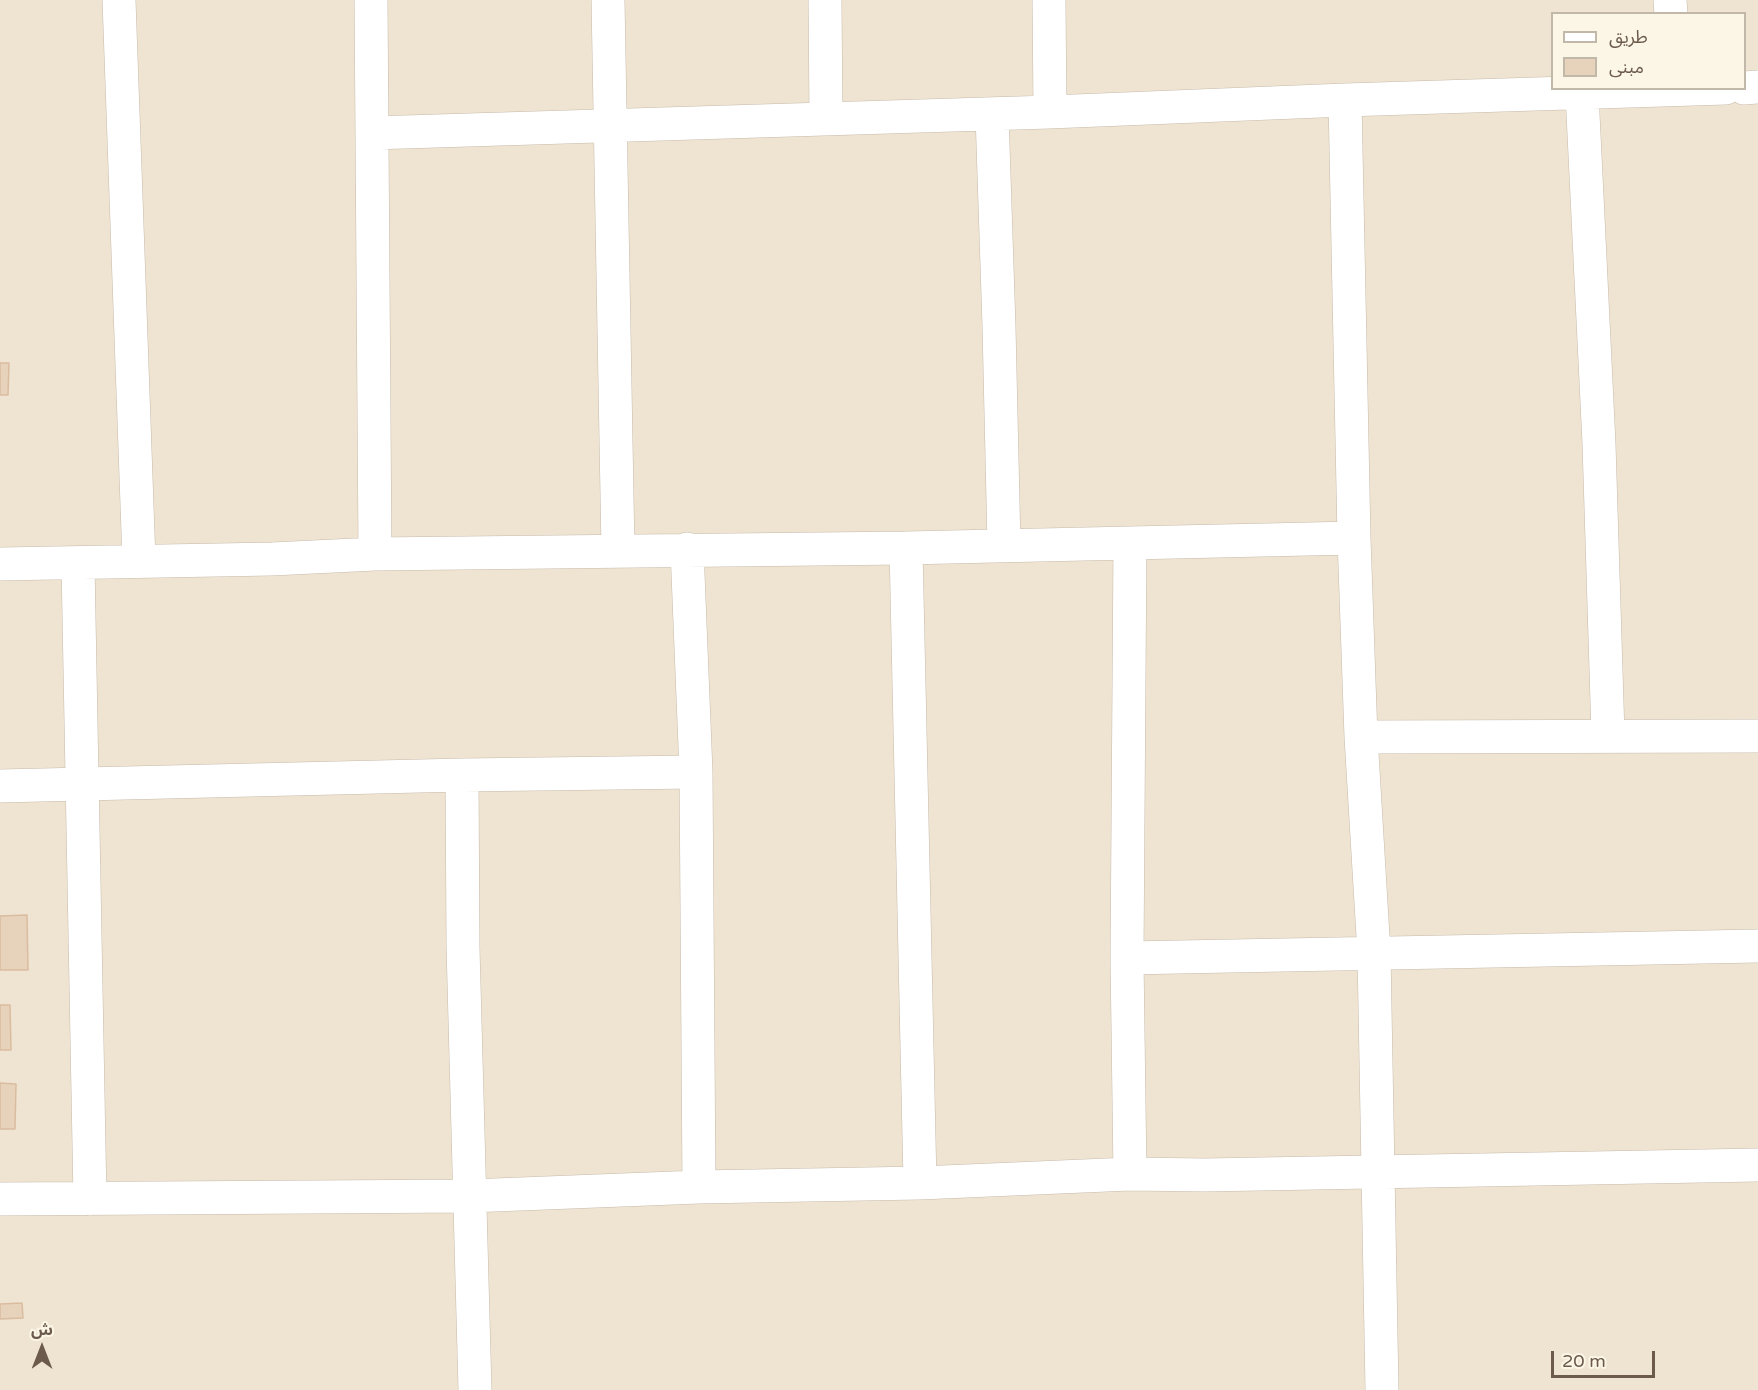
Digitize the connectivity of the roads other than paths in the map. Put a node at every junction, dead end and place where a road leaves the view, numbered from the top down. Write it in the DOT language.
graph roads {
  1 [pos="119,0"];
  2 [pos="371,0"];
  3 [pos="608,0"];
  4 [pos="825,0"];
  5 [pos="1048,0"];
  6 [pos="1674,90"];
  7 [pos="1582,93"];
  8 [pos="1345,100"];
  9 [pos="1050,112"];
  10 [pos="992,114"];
  11 [pos="826,118"];
  12 [pos="610,126"];
  13 [pos="372,133"];
  14 [pos="1354,538"];
  15 [pos="1130,543"];
  16 [pos="1004,545"];
  17 [pos="906,548"];
  18 [pos="687,549"];
  19 [pos="618,550"];
  20 [pos="375,554"];
  21 [pos="139,561"];
  22 [pos="0,564"];
  23 [pos="78,564"];
  24 [pos="1608,735"];
  25 [pos="1758,736"];
  26 [pos="1361,737"];
  27 [pos="696,772"];
  28 [pos="462,775"];
  29 [pos="83,784"];
  30 [pos="0,786"];
  31 [pos="1758,946"];
  32 [pos="1374,953"];
  33 [pos="1127,958"];
  34 [pos="1758,1165"];
  35 [pos="1378,1170"];
  36 [pos="1130,1174"];
  37 [pos="920,1183"];
  38 [pos="699,1186"];
  39 [pos="469,1196"];
  40 [pos="90,1198"];
  41 [pos="0,1199"];
  42 [pos="475,1390"];
  43 [pos="1382,1390"];
  1 -- 21 [label="street"];
  2 -- 13 [label="street"];
  3 -- 12 [label="street"];
  4 -- 11 [label="street"];
  5 -- 9 [label="street"];
  6 -- 7 [label="street"];
  7 -- 8 [label="street"];
  7 -- 24 [label="street"];
  8 -- 9 [label="street"];
  8 -- 14 [label="street"];
  9 -- 10 [label="street"];
  10 -- 11 [label="street"];
  10 -- 16 [label="street"];
  11 -- 12 [label="street"];
  12 -- 13 [label="street"];
  12 -- 19 [label="street"];
  13 -- 20 [label="street"];
  14 -- 15 [label="street"];
  14 -- 26 [label="street"];
  15 -- 16 [label="street"];
  15 -- 33 [label="street"];
  16 -- 17 [label="street"];
  17 -- 18 [label="street"];
  17 -- 37 [label="street"];
  18 -- 19 [label="street"];
  18 -- 27 [label="street"];
  19 -- 20 [label="street"];
  20 -- 21 [label="street"];
  21 -- 23 [label="street"];
  22 -- 23 [label="street"];
  23 -- 29 [label="street"];
  24 -- 25 [label="street"];
  24 -- 26 [label="street"];
  26 -- 32 [label="street"];
  27 -- 28 [label="street"];
  27 -- 38 [label="street"];
  28 -- 29 [label="street"];
  28 -- 39 [label="street"];
  29 -- 30 [label="street"];
  29 -- 40 [label="street"];
  31 -- 32 [label="street"];
  32 -- 33 [label="street"];
  32 -- 35 [label="street"];
  33 -- 36 [label="street"];
  34 -- 35 [label="street"];
  35 -- 36 [label="street"];
  35 -- 43 [label="street"];
  36 -- 37 [label="street"];
  37 -- 38 [label="street"];
  38 -- 39 [label="street"];
  39 -- 40 [label="street"];
  39 -- 42 [label="street"];
  40 -- 41 [label="street"];
}
